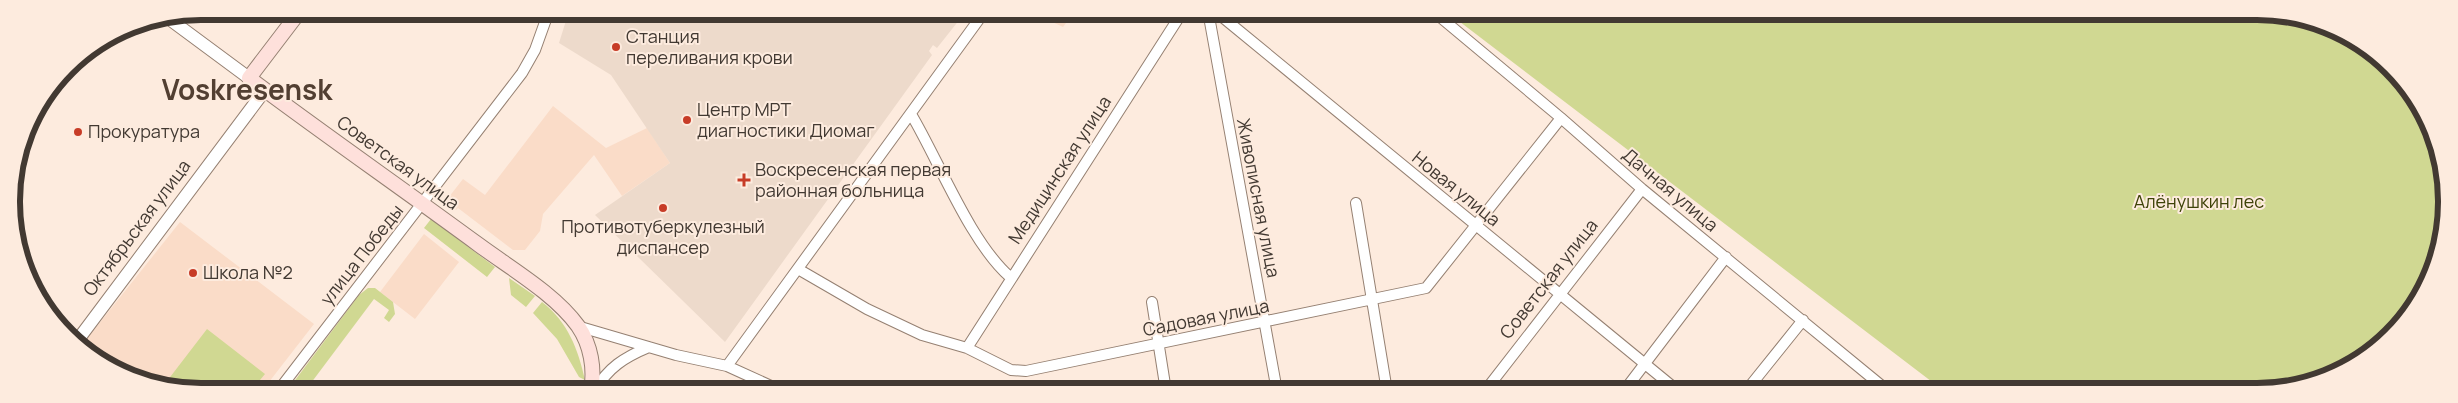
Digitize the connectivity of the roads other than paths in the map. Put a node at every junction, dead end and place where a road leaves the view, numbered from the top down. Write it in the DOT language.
graph roads {
  1 [pos="293,20"];
  2 [pos="546,20"];
  3 [pos="979,20"];
  4 [pos="1178,20"];
  5 [pos="1209,20"];
  6 [pos="1225,20"];
  7 [pos="1444,20"];
  8 [pos="174,22"];
  9 [pos="249,78"];
  10 [pos="265,90"];
  11 [pos="911,114"];
  12 [pos="1562,118"];
  13 [pos="1642,189"];
  14 [pos="1356,203"];
  15 [pos="422,204"];
  16 [pos="1476,226"];
  17 [pos="1726,257"];
  18 [pos="798,269"];
  19 [pos="1010,277"];
  20 [pos="1560,295"];
  21 [pos="1373,300"];
  22 [pos="1152,302"];
  23 [pos="1803,320"];
  24 [pos="1266,323"];
  25 [pos="577,326"];
  26 [pos="80,337"];
  27 [pos="1157,343"];
  28 [pos="649,347"];
  29 [pos="967,348"];
  30 [pos="1645,364"];
  31 [pos="727,366"];
  32 [pos="1874,381"];
  33 [pos="284,383"];
  34 [pos="593,383"];
  35 [pos="600,383"];
  36 [pos="764,383"];
  37 [pos="1164,383"];
  38 [pos="1276,383"];
  39 [pos="1386,383"];
  40 [pos="1491,383"];
  41 [pos="1630,383"];
  42 [pos="1668,383"];
  43 [pos="1752,383"];
  44 [pos="1877,383"];
  1 -- 9 [label="main road"];
  2 -- 15 [label="street, улица Победы"];
  3 -- 11 [label="street"];
  4 -- 19 [label="street, Медицинская улица"];
  5 -- 24 [label="street, Живописная улица"];
  6 -- 16 [label="street, Новая улица"];
  7 -- 12 [label="street, Дачная улица"];
  8 -- 9 [label="street, Советская улица"];
  9 -- 10 [label="main road, Советская улица"];
  10 -- 15 [label="main road, Советская улица"];
  10 -- 26 [label="street, Октябрьская улица"];
  11 -- 18 [label="street"];
  11 -- 19 [label="street"];
  12 -- 13 [label="street, Дачная улица"];
  12 -- 16 [label="street, Садовая улица"];
  13 -- 17 [label="street, Дачная улица"];
  13 -- 20 [label="street, Советская улица"];
  14 -- 21 [label="street"];
  15 -- 25 [label="main road, Советская улица"];
  15 -- 33 [label="street, улица Победы"];
  16 -- 20 [label="street, Новая улица"];
  16 -- 21 [label="street, Садовая улица"];
  17 -- 23 [label="street, Дачная улица"];
  17 -- 30 [label="street"];
  18 -- 29 [label="street, Садовая улица"];
  18 -- 31 [label="street"];
  19 -- 29 [label="street, Медицинская улица"];
  20 -- 30 [label="street, Новая улица"];
  20 -- 40 [label="street, Советская улица"];
  21 -- 24 [label="street, Садовая улица"];
  21 -- 39 [label="street"];
  22 -- 27 [label="street"];
  23 -- 32 [label="street, Дачная улица"];
  23 -- 43 [label="street"];
  24 -- 27 [label="street, Садовая улица"];
  24 -- 38 [label="street, Живописная улица"];
  25 -- 28 [label="street"];
  25 -- 34 [label="main road, Советская улица"];
  27 -- 29 [label="street, Садовая улица"];
  27 -- 37 [label="street"];
  28 -- 31 [label="street"];
  28 -- 35 [label="street"];
  30 -- 41 [label="street"];
  30 -- 42 [label="street, Новая улица"];
  31 -- 36 [label="street"];
  32 -- 44 [label="street, Дачная улица"];
}
